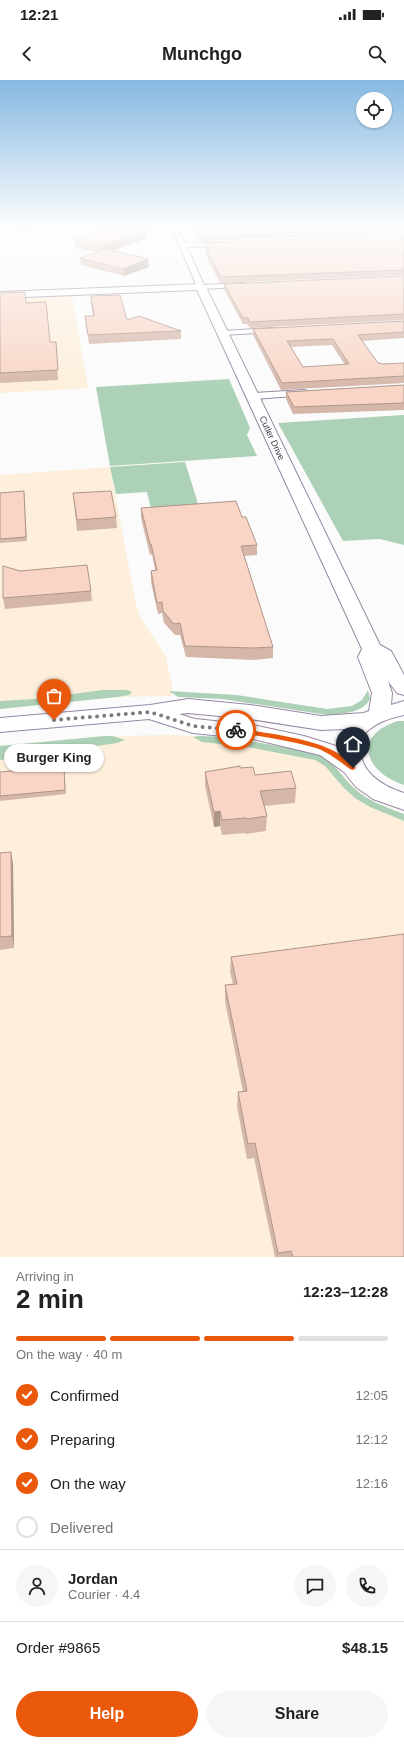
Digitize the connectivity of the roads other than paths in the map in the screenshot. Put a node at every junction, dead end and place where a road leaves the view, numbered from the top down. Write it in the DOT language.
graph roads {
  1 [pos="198,281"];
  2 [pos="252,284"];
  3 [pos="201,287"];
  4 [pos="0,295"];
  5 [pos="282,330"];
  6 [pos="223,333"];
  7 [pos="317,392"];
  8 [pos="253,396"];
  9 [pos="372,649"];
  10 [pos="404,689"];
  11 [pos="404,708"];
  12 [pos="150,712"];
  13 [pos="372,716"];
  14 [pos="0,725"];
  15 [pos="353,768"];
  16 [pos="404,802"];
  1 -- 3 [label="street, Cutler Drive"];
  2 -- 3 [label="street"];
  3 -- 4 [label="street"];
  3 -- 6 [label="street, Cutler Drive"];
  5 -- 6 [label="street"];
  6 -- 8 [label="street, Cutler Drive"];
  7 -- 8 [label="street"];
  8 -- 9 [label="street, Cutler Drive"];
  9 -- 10 [label="street, Cutler Drive"];
  9 -- 13 [label="street, Cutler Drive"];
  11 -- 13 [label="street"];
  12 -- 13 [label="street"];
  12 -- 14 [label="street"];
  12 -- 15 [label="street"];
  13 -- 15 [label="street"];
  15 -- 16 [label="street"];
}
